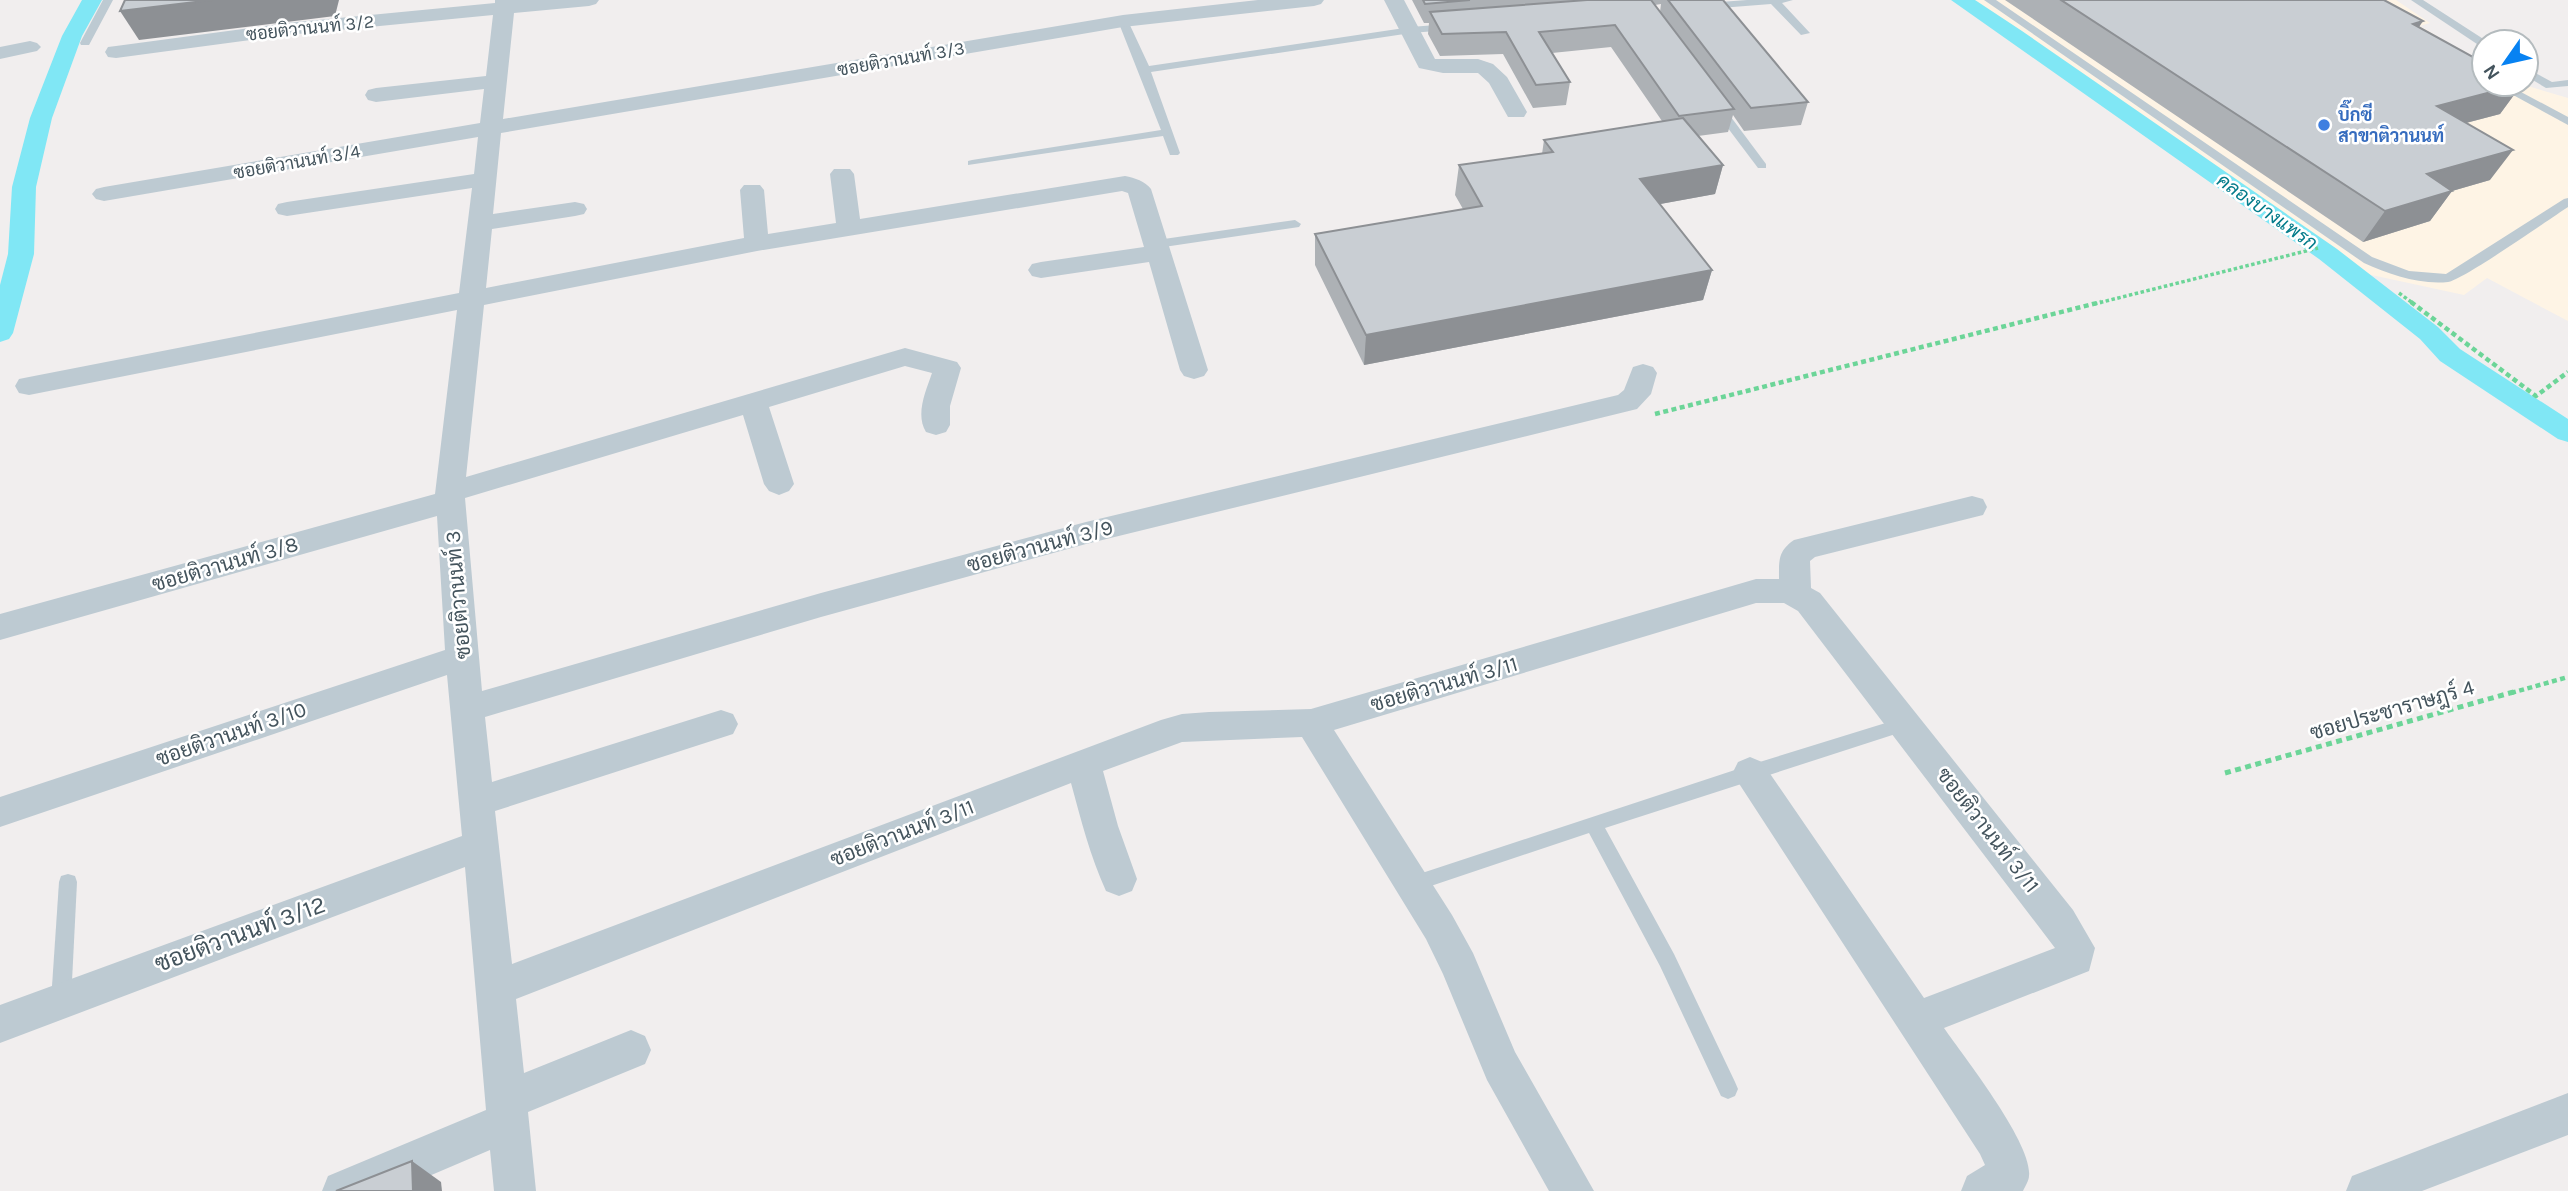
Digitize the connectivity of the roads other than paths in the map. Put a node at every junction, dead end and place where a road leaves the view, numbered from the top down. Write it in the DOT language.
graph roads {
  1 [pos="108,0"];
  2 [pos="589,0"];
  3 [pos="1314,0"];
  4 [pos="1394,0"];
  5 [pos="1788,0"];
  6 [pos="1989,0"];
  7 [pos="2416,0"];
  8 [pos="1774,1"];
  9 [pos="504,5"];
  10 [pos="1697,7"];
  11 [pos="1124,21"];
  12 [pos="1466,25"];
  13 [pos="1411,30"];
  14 [pos="1805,33"];
  15 [pos="2470,35"];
  16 [pos="85,43"];
  17 [pos="30,47"];
  18 [pos="0,52"];
  19 [pos="116,52"];
  20 [pos="1145,70"];
  21 [pos="2540,80"];
  22 [pos="496,81"];
  23 [pos="2568,83"];
  24 [pos="376,95"];
  25 [pos="2524,98"];
  26 [pos="1713,100"];
  27 [pos="1516,112"];
  28 [pos="2568,122"];
  29 [pos="490,130"];
  30 [pos="1168,132"];
  31 [pos="1174,153"];
  32 [pos="972,163"];
  33 [pos="1762,166"];
  34 [pos="842,174"];
  35 [pos="485,179"];
  36 [pos="752,190"];
  37 [pos="104,194"];
  38 [pos="2568,202"];
  39 [pos="287,209"];
  40 [pos="575,209"];
  41 [pos="480,223"];
  42 [pos="1295,225"];
  43 [pos="849,228"];
  44 [pos="757,243"];
  45 [pos="1158,248"];
  46 [pos="1041,270"];
  47 [pos="472,300"];
  48 [pos="1194,370"];
  49 [pos="1643,373"];
  50 [pos="29,386"];
  51 [pos="754,402"];
  52 [pos="936,425"];
  53 [pos="779,484"];
  54 [pos="450,496"];
  55 [pos="1972,507"];
  56 [pos="1795,592"];
  57 [pos="0,627"];
  58 [pos="463,657"];
  59 [pos="468,708"];
  60 [pos="1311,723"];
  61 [pos="721,724"];
  62 [pos="1905,724"];
  63 [pos="1084,764"];
  64 [pos="1750,772"];
  65 [pos="477,802"];
  66 [pos="0,812"];
  67 [pos="1593,824"];
  68 [pos="481,845"];
  69 [pos="1119,879"];
  70 [pos="68,882"];
  71 [pos="1413,884"];
  72 [pos="497,988"];
  73 [pos="61,1001"];
  74 [pos="1916,1020"];
  75 [pos="0,1024"];
  76 [pos="631,1050"];
  77 [pos="1728,1089"];
  78 [pos="507,1112"];
  79 [pos="2568,1114"];
  80 [pos="343,1191"];
  81 [pos="515,1191"];
  82 [pos="1573,1191"];
  83 [pos="1982,1191"];
  84 [pos="2367,1191"];
  1 -- 16 [label="lane"];
  2 -- 9 [label="street, ซอยติวานนท์ 3/2"];
  3 -- 11 [label="street, ซอยติวานนท์ 3/3"];
  4 -- 13 [label="street"];
  5 -- 8 [label="lane"];
  6 -- 38 [label="lane"];
  7 -- 15 [label="lane"];
  8 -- 10 [label="lane"];
  8 -- 14 [label="lane"];
  9 -- 19 [label="street, ซอยติวานนท์ 3/2"];
  9 -- 22 [label="street, ซอยติวานนท์ 3"];
  11 -- 20 [label="lane"];
  11 -- 29 [label="street, ซอยติวานนท์ 3/3"];
  12 -- 13 [label="lane"];
  13 -- 20 [label="lane"];
  13 -- 27 [label="street"];
  17 -- 18 [label="street"];
  20 -- 30 [label="lane"];
  21 -- 23 [label="lane"];
  22 -- 24 [label="street"];
  22 -- 29 [label="street, ซอยติวานนท์ 3"];
  25 -- 28 [label="lane"];
  26 -- 33 [label="lane"];
  29 -- 35 [label="street, ซอยติวานนท์ 3"];
  29 -- 37 [label="street, ซอยติวานนท์ 3/4"];
  30 -- 31 [label="lane"];
  30 -- 32 [label="lane"];
  34 -- 43 [label="street"];
  35 -- 39 [label="street"];
  35 -- 41 [label="street, ซอยติวานนท์ 3"];
  36 -- 44 [label="street"];
  40 -- 41 [label="street"];
  41 -- 47 [label="street, ซอยติวานนท์ 3"];
  42 -- 45 [label="lane"];
  43 -- 44 [label="street"];
  43 -- 45 [label="street"];
  44 -- 47 [label="street"];
  45 -- 46 [label="street"];
  45 -- 48 [label="street"];
  47 -- 50 [label="street"];
  47 -- 54 [label="street, ซอยติวานนท์ 3"];
  49 -- 59 [label="street, ซอยติวานนท์ 3/9"];
  51 -- 52 [label="street, ซอยติวานนท์ 3/8"];
  51 -- 53 [label="street"];
  51 -- 54 [label="street, ซอยติวานนท์ 3/8"];
  54 -- 57 [label="street, ซอยติวานนท์ 3/8"];
  54 -- 58 [label="street, ซอยติวานนท์ 3"];
  55 -- 56 [label="street"];
  56 -- 60 [label="street, ซอยติวานนท์ 3/11"];
  56 -- 62 [label="street, ซอยติวานนท์ 3/11"];
  58 -- 59 [label="street, ซอยติวานนท์ 3"];
  58 -- 66 [label="street, ซอยติวานนท์ 3/10"];
  59 -- 65 [label="street, ซอยติวานนท์ 3"];
  60 -- 63 [label="street, ซอยติวานนท์ 3/11"];
  60 -- 71 [label="street"];
  61 -- 65 [label="street"];
  62 -- 64 [label="lane"];
  62 -- 74 [label="street, ซอยติวานนท์ 3/11"];
  63 -- 69 [label="street"];
  63 -- 72 [label="street, ซอยติวานนท์ 3/11"];
  64 -- 67 [label="lane"];
  64 -- 74 [label="street"];
  65 -- 68 [label="street, ซอยติวานนท์ 3"];
  67 -- 71 [label="lane"];
  67 -- 77 [label="lane"];
  68 -- 72 [label="street, ซอยติวานนท์ 3"];
  68 -- 73 [label="street, ซอยติวานนท์ 3/12"];
  70 -- 73 [label="lane"];
  71 -- 82 [label="street"];
  72 -- 78 [label="street, ซอยติวานนท์ 3"];
  73 -- 75 [label="street, ซอยติวานนท์ 3/12"];
  74 -- 83 [label="street"];
  76 -- 78 [label="street"];
  78 -- 80 [label="street"];
  78 -- 81 [label="street, ซอยติวานนท์ 3"];
  79 -- 84 [label="street"];
}
